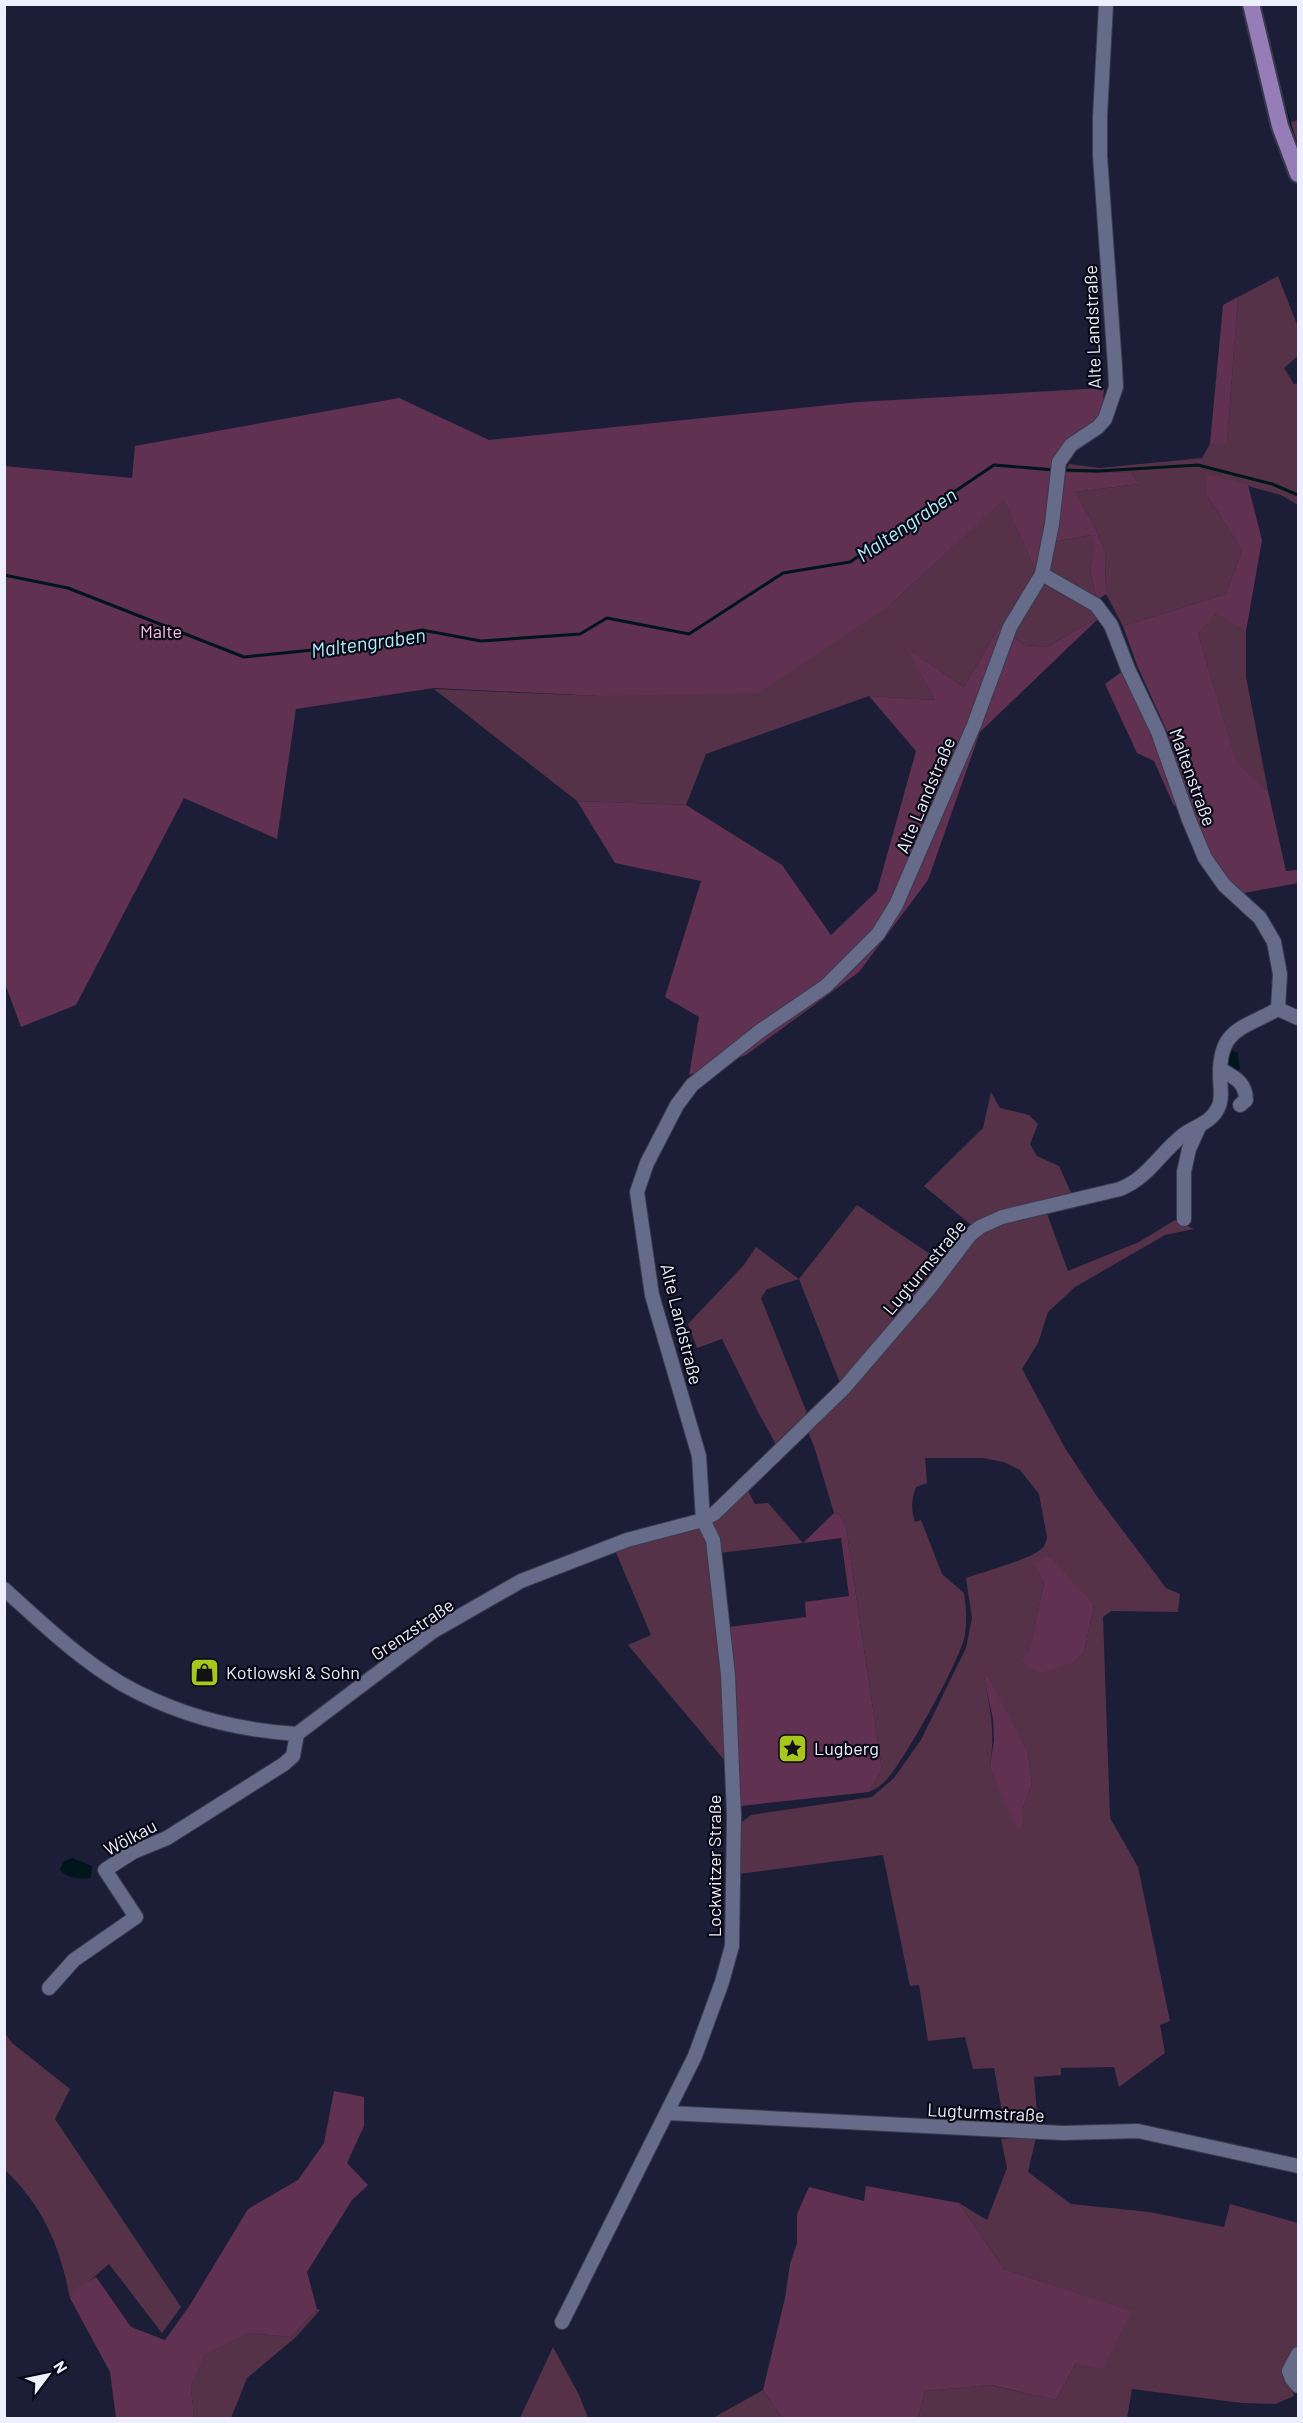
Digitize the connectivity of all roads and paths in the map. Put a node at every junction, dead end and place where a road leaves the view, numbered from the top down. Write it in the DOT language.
graph roads {
  1 [pos="1106,4"];
  2 [pos="1251,4"];
  3 [pos="1299,174"];
  4 [pos="1042,574"];
  5 [pos="1278,1009"];
  6 [pos="1299,1018"];
  7 [pos="1220,1069"];
  8 [pos="1240,1105"];
  9 [pos="1199,1127"];
  10 [pos="1184,1219"];
  11 [pos="703,1520"];
  12 [pos="4,1589"];
  13 [pos="297,1734"];
  14 [pos="49,1988"];
  15 [pos="668,2113"];
  16 [pos="1299,2166"];
  17 [pos="562,2322"];
  18 [pos="1299,2354"];
  19 [pos="1299,2386"];
  1 -- 4 [label="street, Alte Landstraße"];
  2 -- 3 [label="main road"];
  4 -- 5 [label="street, Maltenstraße"];
  4 -- 11 [label="street, Alte Landstraße"];
  5 -- 6 [label="street"];
  5 -- 7 [label="street"];
  7 -- 8 [label="street"];
  7 -- 9 [label="street, Lugturmstraße"];
  9 -- 10 [label="street"];
  9 -- 11 [label="street, Lugturmstraße"];
  11 -- 13 [label="street, Grenzstraße"];
  11 -- 15 [label="street, Lockwitzer Straße"];
  12 -- 13 [label="street"];
  13 -- 14 [label="street, Wölkau"];
  15 -- 16 [label="street, Lugturmstraße"];
  15 -- 17 [label="street, Lockwitzer Straße"];
  18 -- 19 [label="street"];
}
